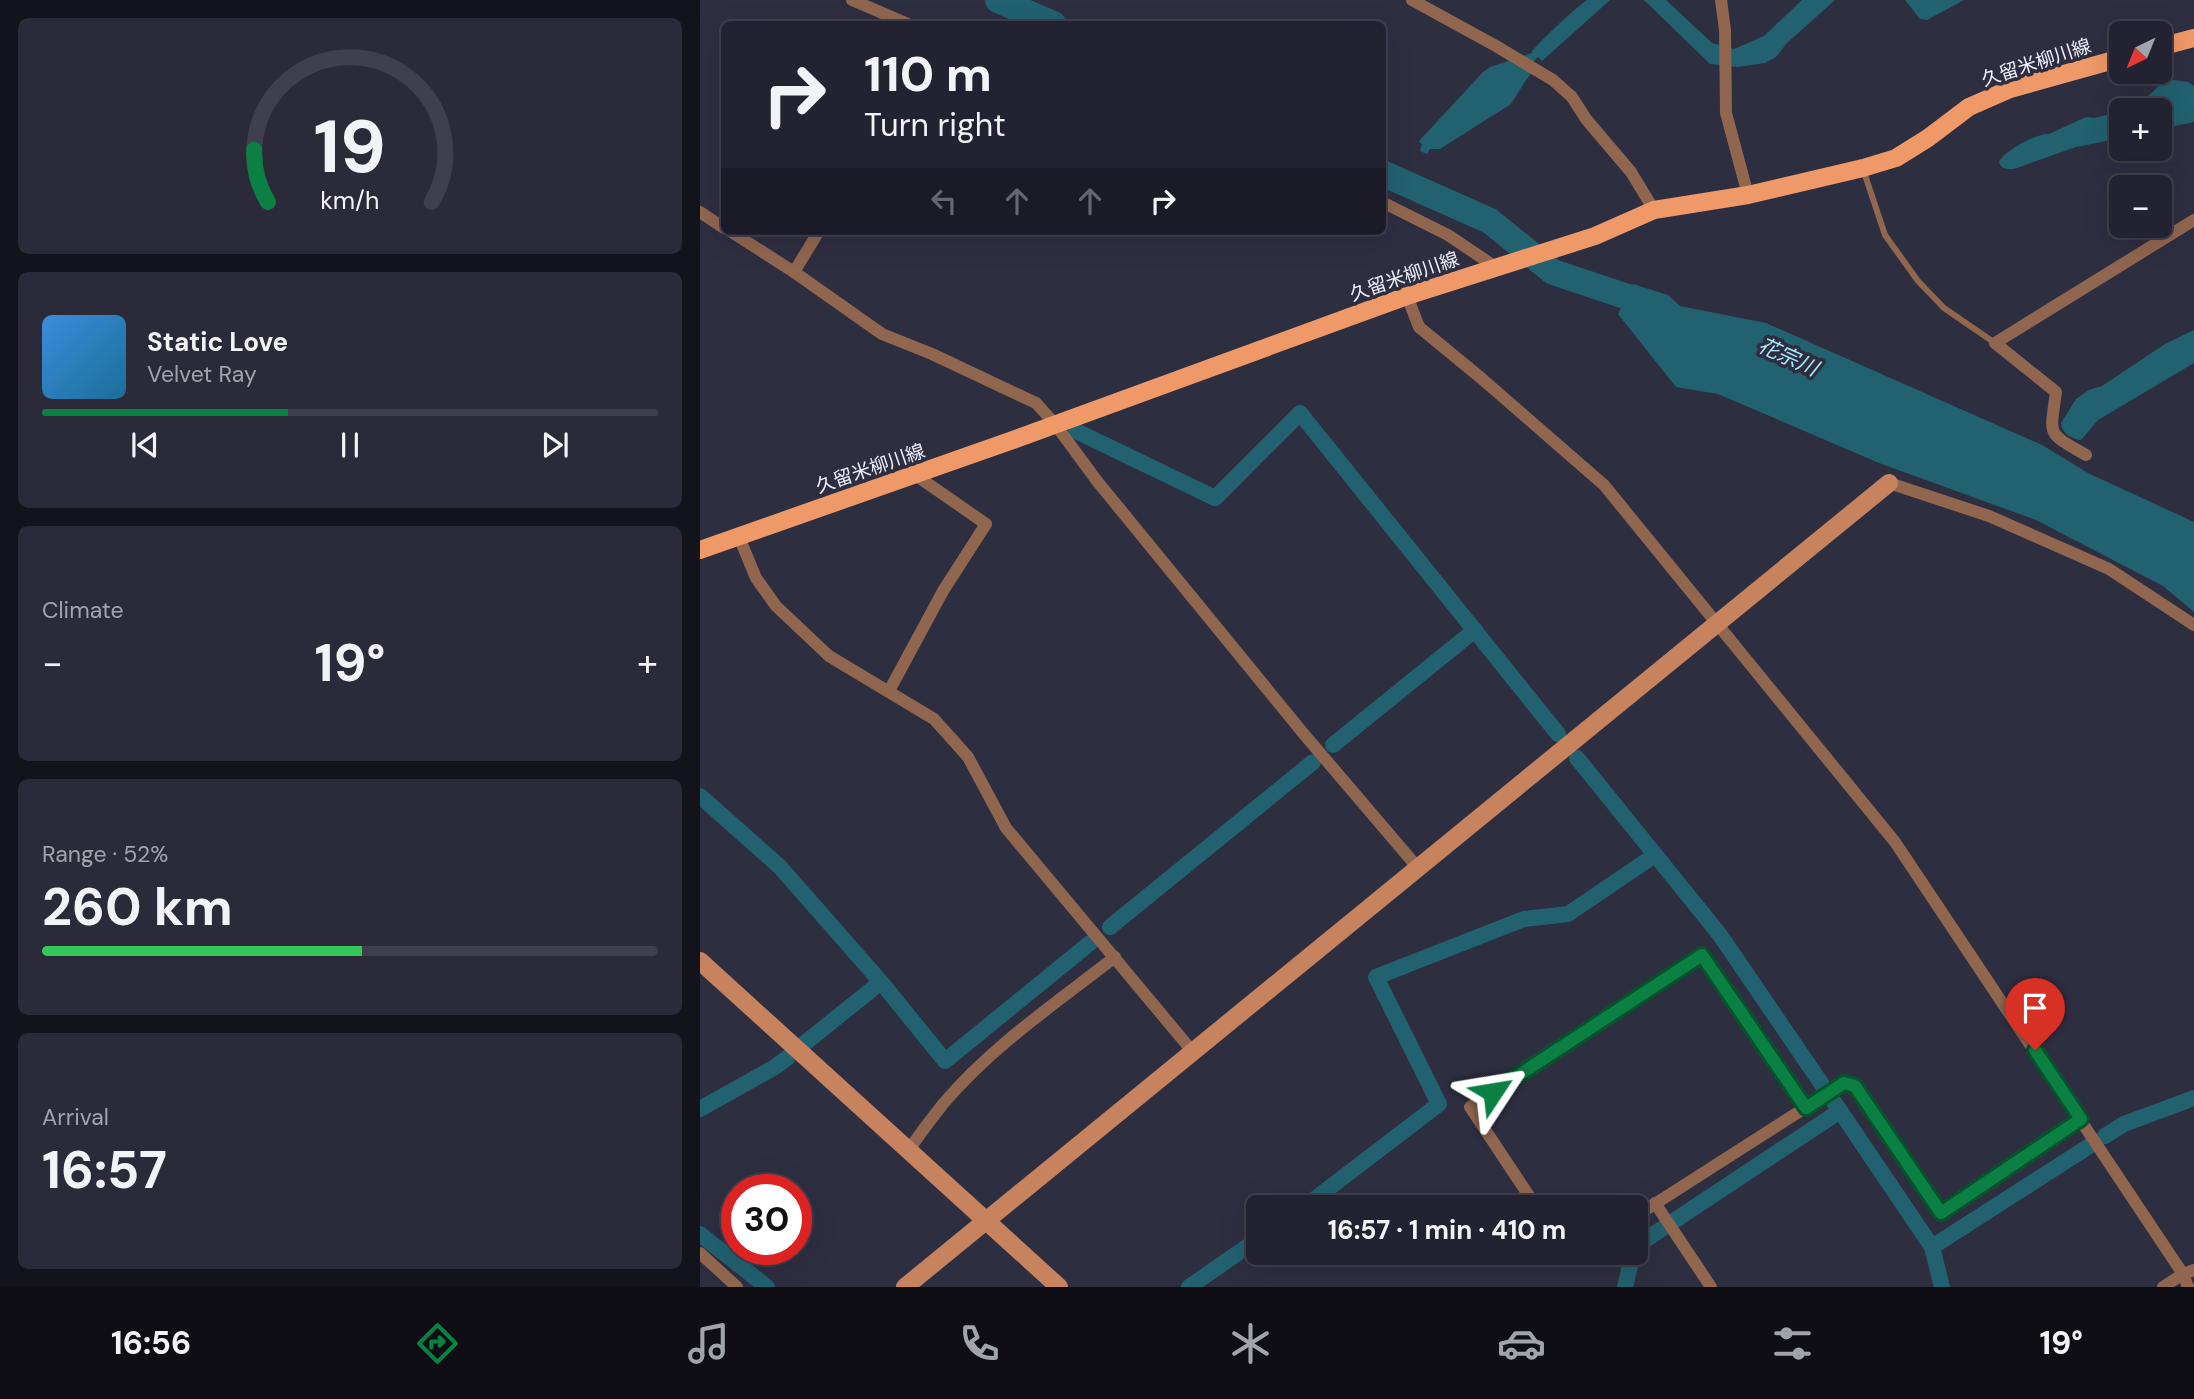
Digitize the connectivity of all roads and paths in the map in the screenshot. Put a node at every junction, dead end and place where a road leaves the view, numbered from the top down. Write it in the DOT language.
graph roads {
  1 [pos="852,0"];
  2 [pos="1412,0"];
  3 [pos="1721,0"];
  4 [pos="901,21"];
  5 [pos="2194,37"];
  6 [pos="2172,43"];
  7 [pos="2109,61"];
  8 [pos="1863,168"];
  9 [pos="1748,195"];
  10 [pos="1386,204"];
  11 [pos="1654,210"];
  12 [pos="700,212"];
  13 [pos="2194,220"];
  14 [pos="721,226"];
  15 [pos="736,235"];
  16 [pos="817,235"];
  17 [pos="1497,268"];
  18 [pos="794,272"];
  19 [pos="1407,296"];
  20 [pos="1996,344"];
  21 [pos="1055,424"];
  22 [pos="2085,455"];
  23 [pos="914,474"];
  24 [pos="1889,483"];
  25 [pos="739,537"];
  26 [pos="700,550"];
  27 [pos="1718,624"];
  28 [pos="2194,625"];
  29 [pos="888,691"];
  30 [pos="1418,868"];
  31 [pos="1115,957"];
  32 [pos="700,961"];
  33 [pos="1194,1052"];
  34 [pos="1806,1108"];
  35 [pos="2081,1119"];
  36 [pos="908,1151"];
  37 [pos="1528,1195"];
  38 [pos="1655,1203"];
  39 [pos="1648,1208"];
  40 [pos="986,1221"];
  41 [pos="700,1253"];
  42 [pos="2188,1272"];
  43 [pos="737,1287"];
  44 [pos="905,1287"];
  45 [pos="1059,1287"];
  46 [pos="1711,1287"];
  47 [pos="2163,1287"];
  48 [pos="2188,1287"];
  1 -- 4 [label="street"];
  2 -- 11 [label="street"];
  3 -- 9 [label="street"];
  5 -- 6 [label="main road"];
  7 -- 8 [label="main road, 久留米柳川線"];
  8 -- 9 [label="main road, 久留米柳川線"];
  8 -- 20 [label="lane"];
  9 -- 11 [label="main road, 久留米柳川線"];
  10 -- 17 [label="street"];
  11 -- 17 [label="main road, 久留米柳川線"];
  12 -- 14 [label="street"];
  13 -- 20 [label="street"];
  15 -- 18 [label="street"];
  16 -- 18 [label="street"];
  17 -- 19 [label="main road, 久留米柳川線"];
  18 -- 21 [label="street"];
  19 -- 21 [label="main road, 久留米柳川線"];
  19 -- 27 [label="street"];
  20 -- 22 [label="street"];
  21 -- 23 [label="main road, 久留米柳川線"];
  21 -- 30 [label="street"];
  23 -- 25 [label="main road, 久留米柳川線"];
  23 -- 29 [label="street"];
  24 -- 27 [label="street"];
  24 -- 28 [label="street"];
  25 -- 26 [label="main road, 久留米柳川線"];
  25 -- 29 [label="street"];
  27 -- 30 [label="street"];
  27 -- 35 [label="street"];
  29 -- 31 [label="street"];
  30 -- 33 [label="street"];
  31 -- 33 [label="street"];
  31 -- 36 [label="street"];
  32 -- 36 [label="street"];
  33 -- 40 [label="street"];
  34 -- 35 [label="street"];
  34 -- 37 [label="street"];
  34 -- 38 [label="street"];
  35 -- 42 [label="street"];
  36 -- 40 [label="street"];
  38 -- 39 [label="street"];
  38 -- 46 [label="street"];
  40 -- 44 [label="street"];
  40 -- 45 [label="street"];
  41 -- 43 [label="street"];
  42 -- 47 [label="street"];
  42 -- 48 [label="street"];
}
